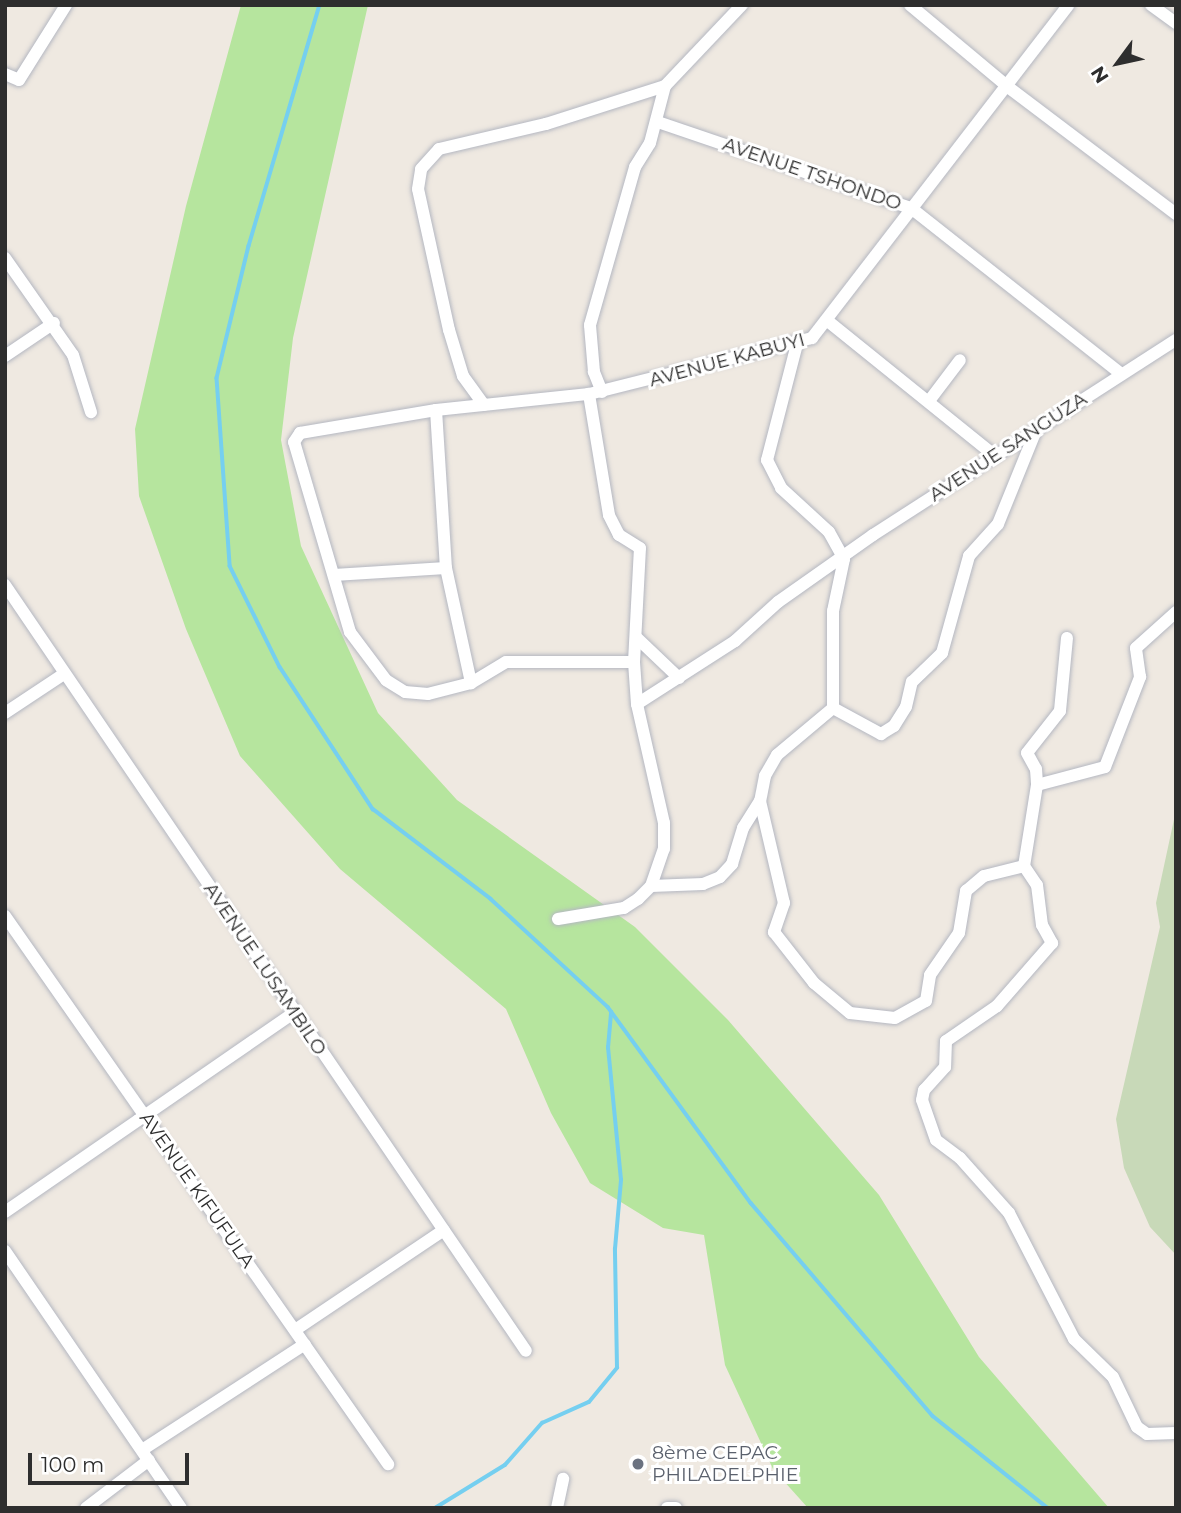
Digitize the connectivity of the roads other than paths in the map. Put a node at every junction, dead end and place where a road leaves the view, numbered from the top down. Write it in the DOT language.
graph roads {
  1 [pos="66,5"];
  2 [pos="742,5"];
  3 [pos="910,5"];
  4 [pos="1068,5"];
  5 [pos="1151,5"];
  6 [pos="1176,23"];
  7 [pos="5,74"];
  8 [pos="665,86"];
  9 [pos="1008,88"];
  10 [pos="658,122"];
  11 [pos="911,208"];
  12 [pos="1176,214"];
  13 [pos="5,258"];
  14 [pos="829,322"];
  15 [pos="54,323"];
  16 [pos="1176,340"];
  17 [pos="797,344"];
  18 [pos="5,356"];
  19 [pos="960,360"];
  20 [pos="1121,374"];
  21 [pos="596,393"];
  22 [pos="929,401"];
  23 [pos="484,405"];
  24 [pos="436,410"];
  25 [pos="90,412"];
  26 [pos="1037,428"];
  27 [pos="995,456"];
  28 [pos="844,559"];
  29 [pos="446,568"];
  30 [pos="334,575"];
  31 [pos="5,585"];
  32 [pos="1176,612"];
  33 [pos="637,638"];
  34 [pos="1067,638"];
  35 [pos="634,662"];
  36 [pos="64,674"];
  37 [pos="679,678"];
  38 [pos="471,683"];
  39 [pos="637,704"];
  40 [pos="833,708"];
  41 [pos="5,713"];
  42 [pos="1037,785"];
  43 [pos="760,801"];
  44 [pos="1024,866"];
  45 [pos="651,886"];
  46 [pos="5,916"];
  47 [pos="558,919"];
  48 [pos="295,1012"];
  49 [pos="145,1115"];
  50 [pos="5,1212"];
  51 [pos="444,1230"];
  52 [pos="5,1251"];
  53 [pos="295,1330"];
  54 [pos="305,1344"];
  55 [pos="526,1351"];
  56 [pos="1176,1433"];
  57 [pos="146,1455"];
  58 [pos="388,1464"];
  59 [pos="563,1479"];
  60 [pos="86,1508"];
  61 [pos="181,1508"];
  62 [pos="557,1508"];
  63 [pos="667,1508"];
  64 [pos="676,1508"];
  1 -- 7 [label="street"];
  2 -- 8 [label="street"];
  3 -- 9 [label="street"];
  4 -- 9 [label="street, AVENUE KABUYI"];
  5 -- 6 [label="street"];
  8 -- 10 [label="street"];
  8 -- 23 [label="street"];
  9 -- 11 [label="street, AVENUE KABUYI"];
  9 -- 12 [label="street"];
  10 -- 11 [label="street, AVENUE TSHONDO"];
  10 -- 21 [label="street"];
  11 -- 14 [label="street, AVENUE KABUYI"];
  11 -- 20 [label="street, AVENUE TSHONDO"];
  13 -- 15 [label="street"];
  14 -- 17 [label="street, AVENUE KABUYI"];
  14 -- 22 [label="street"];
  15 -- 18 [label="street"];
  15 -- 25 [label="street"];
  16 -- 20 [label="street, AVENUE SANGUZA"];
  17 -- 21 [label="street, AVENUE KABUYI"];
  17 -- 28 [label="street"];
  19 -- 22 [label="street"];
  20 -- 26 [label="street, AVENUE SANGUZA"];
  21 -- 23 [label="street, AVENUE KABUYI"];
  21 -- 33 [label="street"];
  22 -- 27 [label="street"];
  23 -- 24 [label="street, AVENUE KABUYI"];
  24 -- 29 [label="street"];
  24 -- 30 [label="street, AVENUE KABUYI"];
  26 -- 27 [label="street, AVENUE SANGUZA"];
  26 -- 40 [label="street"];
  27 -- 28 [label="street, AVENUE SANGUZA"];
  28 -- 37 [label="street, AVENUE SANGUZA"];
  28 -- 40 [label="street"];
  29 -- 30 [label="street"];
  29 -- 38 [label="street"];
  30 -- 38 [label="street"];
  31 -- 36 [label="street, AVENUE LUSAMBILO"];
  32 -- 42 [label="street"];
  33 -- 35 [label="street"];
  33 -- 37 [label="street"];
  34 -- 42 [label="street"];
  35 -- 38 [label="street"];
  35 -- 39 [label="street"];
  36 -- 41 [label="street"];
  36 -- 48 [label="street, AVENUE LUSAMBILO"];
  37 -- 39 [label="street, AVENUE SANGUZA"];
  39 -- 45 [label="street"];
  40 -- 43 [label="street"];
  42 -- 44 [label="street"];
  43 -- 44 [label="street"];
  43 -- 45 [label="street"];
  44 -- 56 [label="street"];
  45 -- 47 [label="street"];
  46 -- 49 [label="street, AVENUE KIFUFULA"];
  48 -- 49 [label="street"];
  48 -- 51 [label="street, AVENUE LUSAMBILO"];
  49 -- 50 [label="street"];
  49 -- 53 [label="street, AVENUE KIFUFULA"];
  51 -- 53 [label="street"];
  51 -- 55 [label="street, AVENUE LUSAMBILO"];
  52 -- 57 [label="street"];
  53 -- 54 [label="street, AVENUE KIFUFULA"];
  54 -- 57 [label="street"];
  54 -- 58 [label="street, AVENUE KIFUFULA"];
  57 -- 60 [label="street"];
  57 -- 61 [label="street"];
  59 -- 62 [label="street"];
  63 -- 64 [label="street"];
}
